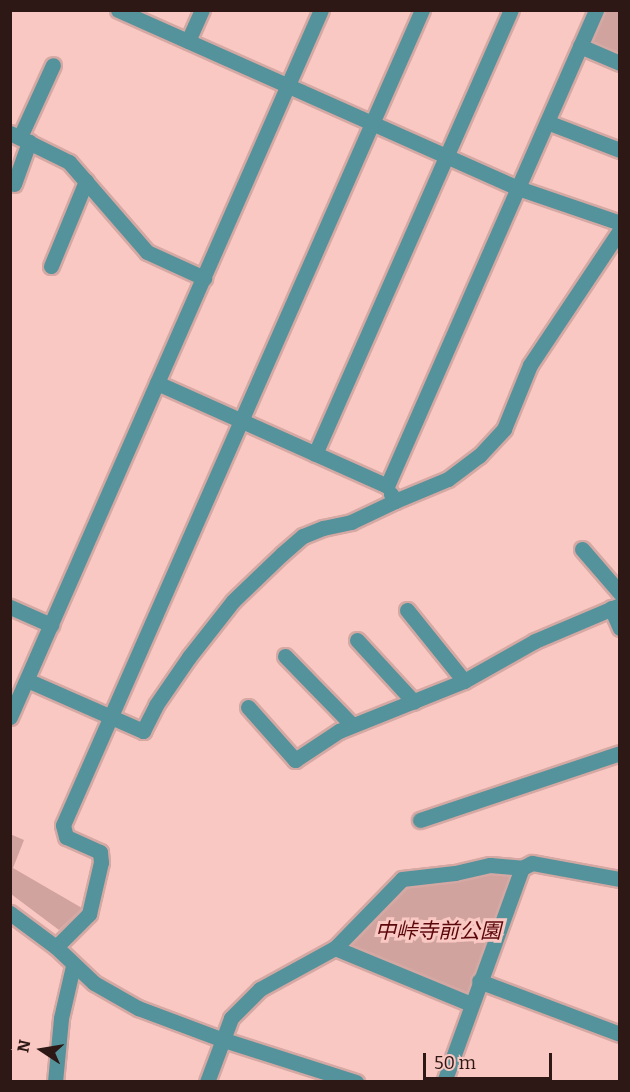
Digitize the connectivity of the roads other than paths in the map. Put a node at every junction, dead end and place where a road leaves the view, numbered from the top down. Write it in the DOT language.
graph roads {
  1 [pos="118,10"];
  2 [pos="202,10"];
  3 [pos="321,10"];
  4 [pos="423,10"];
  5 [pos="510,10"];
  6 [pos="596,10"];
  7 [pos="188,41"];
  8 [pos="580,46"];
  9 [pos="620,63"];
  10 [pos="53,65"];
  11 [pos="288,86"];
  12 [pos="547,122"];
  13 [pos="372,124"];
  14 [pos="20,138"];
  15 [pos="620,150"];
  16 [pos="445,156"];
  17 [pos="86,181"];
  18 [pos="14,184"];
  19 [pos="518,188"];
  20 [pos="620,223"];
  21 [pos="620,230"];
  22 [pos="51,266"];
  23 [pos="204,278"];
  24 [pos="157,383"];
  25 [pos="242,422"];
  26 [pos="315,454"];
  27 [pos="387,486"];
  28 [pos="395,501"];
  29 [pos="582,549"];
  30 [pos="620,593"];
  31 [pos="10,607"];
  32 [pos="615,607"];
  33 [pos="407,610"];
  34 [pos="51,625"];
  35 [pos="620,627"];
  36 [pos="357,640"];
  37 [pos="285,656"];
  38 [pos="27,680"];
  39 [pos="464,681"];
  40 [pos="414,702"];
  41 [pos="248,707"];
  42 [pos="11,714"];
  43 [pos="111,718"];
  44 [pos="352,725"];
  45 [pos="620,753"];
  46 [pos="420,820"];
  47 [pos="522,868"];
  48 [pos="620,879"];
  49 [pos="10,913"];
  50 [pos="56,947"];
  51 [pos="335,948"];
  52 [pos="73,966"];
  53 [pos="479,981"];
  54 [pos="471,1004"];
  55 [pos="620,1034"];
  56 [pos="221,1039"];
  57 [pos="325,1076"];
  58 [pos="55,1082"];
  59 [pos="207,1082"];
  60 [pos="356,1082"];
  61 [pos="444,1082"];
  1 -- 7 [label="street"];
  2 -- 7 [label="street"];
  3 -- 11 [label="street"];
  4 -- 13 [label="street"];
  5 -- 16 [label="street"];
  6 -- 8 [label="street"];
  7 -- 11 [label="street"];
  8 -- 9 [label="street"];
  8 -- 12 [label="street"];
  10 -- 14 [label="street"];
  11 -- 13 [label="street"];
  11 -- 23 [label="street"];
  12 -- 15 [label="street"];
  12 -- 19 [label="street"];
  13 -- 16 [label="street"];
  13 -- 25 [label="street"];
  14 -- 17 [label="street"];
  14 -- 18 [label="street"];
  16 -- 19 [label="street"];
  16 -- 26 [label="street"];
  17 -- 22 [label="street"];
  17 -- 23 [label="street"];
  19 -- 20 [label="street"];
  19 -- 27 [label="street"];
  21 -- 28 [label="street"];
  23 -- 24 [label="street"];
  24 -- 25 [label="street"];
  24 -- 34 [label="street"];
  25 -- 26 [label="street"];
  25 -- 43 [label="street"];
  26 -- 27 [label="street"];
  27 -- 28 [label="street"];
  28 -- 43 [label="street"];
  29 -- 30 [label="street"];
  31 -- 34 [label="street"];
  32 -- 35 [label="street"];
  32 -- 39 [label="street"];
  33 -- 39 [label="street"];
  34 -- 38 [label="street"];
  36 -- 40 [label="street"];
  37 -- 44 [label="street"];
  38 -- 42 [label="street"];
  38 -- 43 [label="street"];
  39 -- 40 [label="street"];
  40 -- 44 [label="street"];
  41 -- 44 [label="street"];
  43 -- 50 [label="street"];
  45 -- 46 [label="street"];
  47 -- 48 [label="street"];
  47 -- 51 [label="street"];
  47 -- 53 [label="street"];
  49 -- 50 [label="street"];
  50 -- 52 [label="street"];
  51 -- 54 [label="street"];
  51 -- 56 [label="street"];
  52 -- 56 [label="street"];
  52 -- 58 [label="street"];
  53 -- 54 [label="street"];
  53 -- 55 [label="street"];
  54 -- 61 [label="street"];
  56 -- 57 [label="street"];
  56 -- 59 [label="street"];
  57 -- 60 [label="street"];
}
